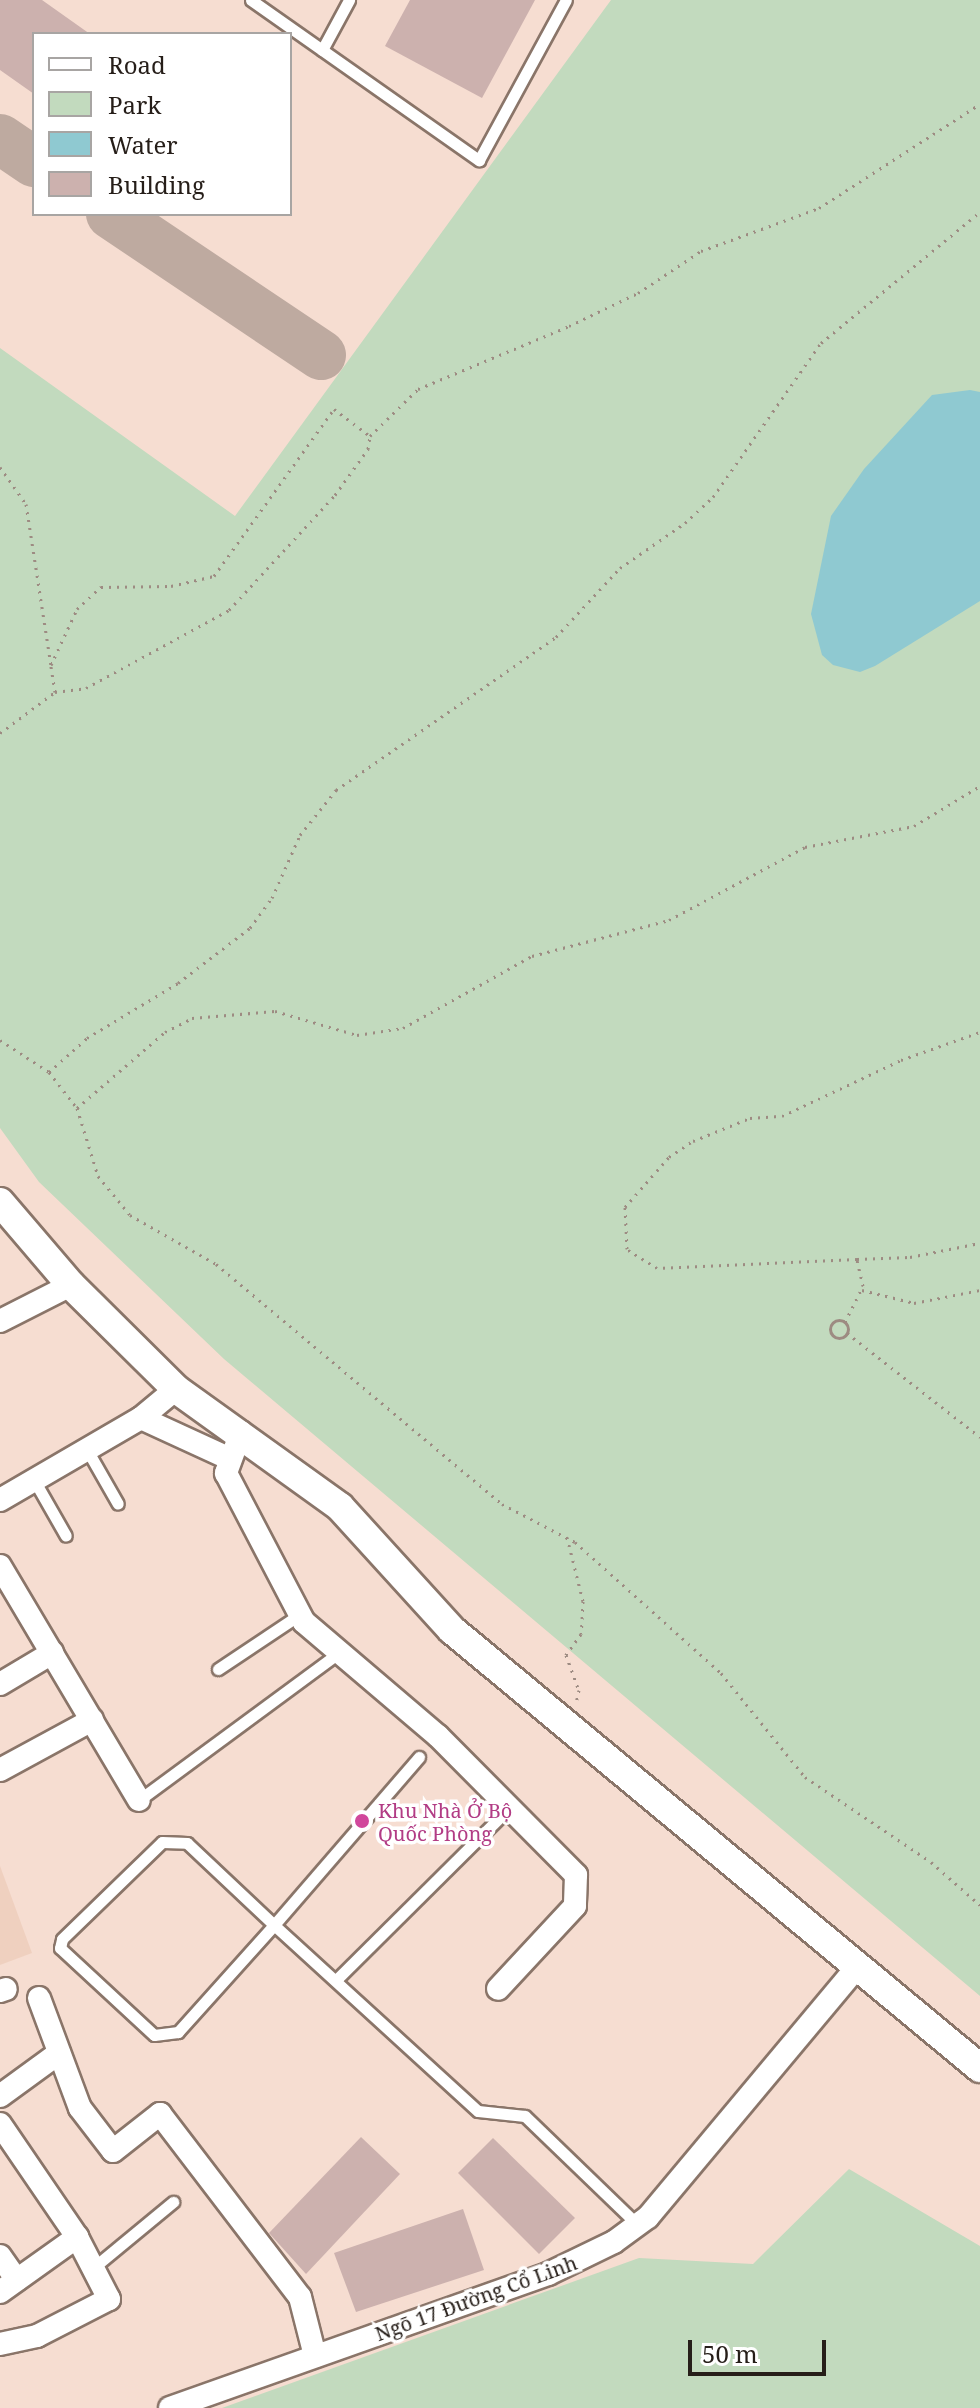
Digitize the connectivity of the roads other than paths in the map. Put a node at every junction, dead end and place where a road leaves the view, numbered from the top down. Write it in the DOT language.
graph roads {
  1 [pos="251,0"];
  2 [pos="349,0"];
  3 [pos="566,0"];
  4 [pos="322,50"];
  5 [pos="3,1210"];
  6 [pos="71,1285"];
  7 [pos="0,1321"];
  8 [pos="176,1389"];
  9 [pos="141,1418"];
  10 [pos="241,1432"];
  11 [pos="86,1448"];
  12 [pos="226,1457"];
  13 [pos="34,1480"];
  14 [pos="0,1500"];
  15 [pos="118,1504"];
  16 [pos="66,1536"];
  17 [pos="3,1578"];
  18 [pos="299,1615"];
  19 [pos="52,1653"];
  20 [pos="336,1655"];
  21 [pos="218,1669"];
  22 [pos="0,1684"];
  23 [pos="92,1720"];
  24 [pos="419,1757"];
  25 [pos="0,1770"];
  26 [pos="139,1800"];
  27 [pos="509,1808"];
  28 [pos="274,1925"];
  29 [pos="857,1967"];
  30 [pos="336,1980"];
  31 [pos="498,1989"];
  32 [pos="39,1998"];
  33 [pos="59,2053"];
  34 [pos="980,2068"];
  35 [pos="0,2096"];
  36 [pos="0,2124"];
  37 [pos="173,2202"];
  38 [pos="639,2225"];
  39 [pos="77,2237"];
  40 [pos="0,2256"];
  41 [pos="93,2268"];
  42 [pos="8,2286"];
  43 [pos="0,2344"];
  44 [pos="315,2356"];
  45 [pos="170,2408"];
  1 -- 4 [label="lane"];
  2 -- 4 [label="lane"];
  3 -- 4 [label="lane"];
  5 -- 6 [label="street"];
  6 -- 7 [label="street"];
  6 -- 8 [label="street"];
  8 -- 9 [label="street"];
  8 -- 10 [label="street"];
  9 -- 11 [label="street"];
  9 -- 12 [label="street"];
  10 -- 12 [label="street"];
  10 -- 29 [label="street"];
  11 -- 13 [label="street"];
  11 -- 15 [label="lane"];
  12 -- 18 [label="street"];
  13 -- 14 [label="street"];
  13 -- 16 [label="lane"];
  17 -- 19 [label="street"];
  18 -- 20 [label="street"];
  18 -- 21 [label="lane"];
  19 -- 22 [label="street"];
  19 -- 23 [label="street"];
  20 -- 26 [label="lane"];
  20 -- 27 [label="street"];
  23 -- 25 [label="street"];
  23 -- 26 [label="street"];
  24 -- 28 [label="lane"];
  27 -- 30 [label="lane"];
  27 -- 31 [label="street"];
  28 -- 28 [label="lane"];
  28 -- 30 [label="lane"];
  29 -- 34 [label="street"];
  29 -- 38 [label="street, Ngõ 17 Đường Cổ Linh"];
  30 -- 38 [label="lane"];
  32 -- 33 [label="street"];
  33 -- 35 [label="street"];
  33 -- 44 [label="street"];
  36 -- 39 [label="street"];
  37 -- 41 [label="lane"];
  38 -- 44 [label="street, Ngõ 17 Đường Cổ Linh"];
  39 -- 41 [label="street"];
  39 -- 42 [label="street"];
  40 -- 42 [label="street"];
  41 -- 43 [label="street"];
  44 -- 45 [label="street, Ngõ 17 Đường Cổ Linh"];
}
